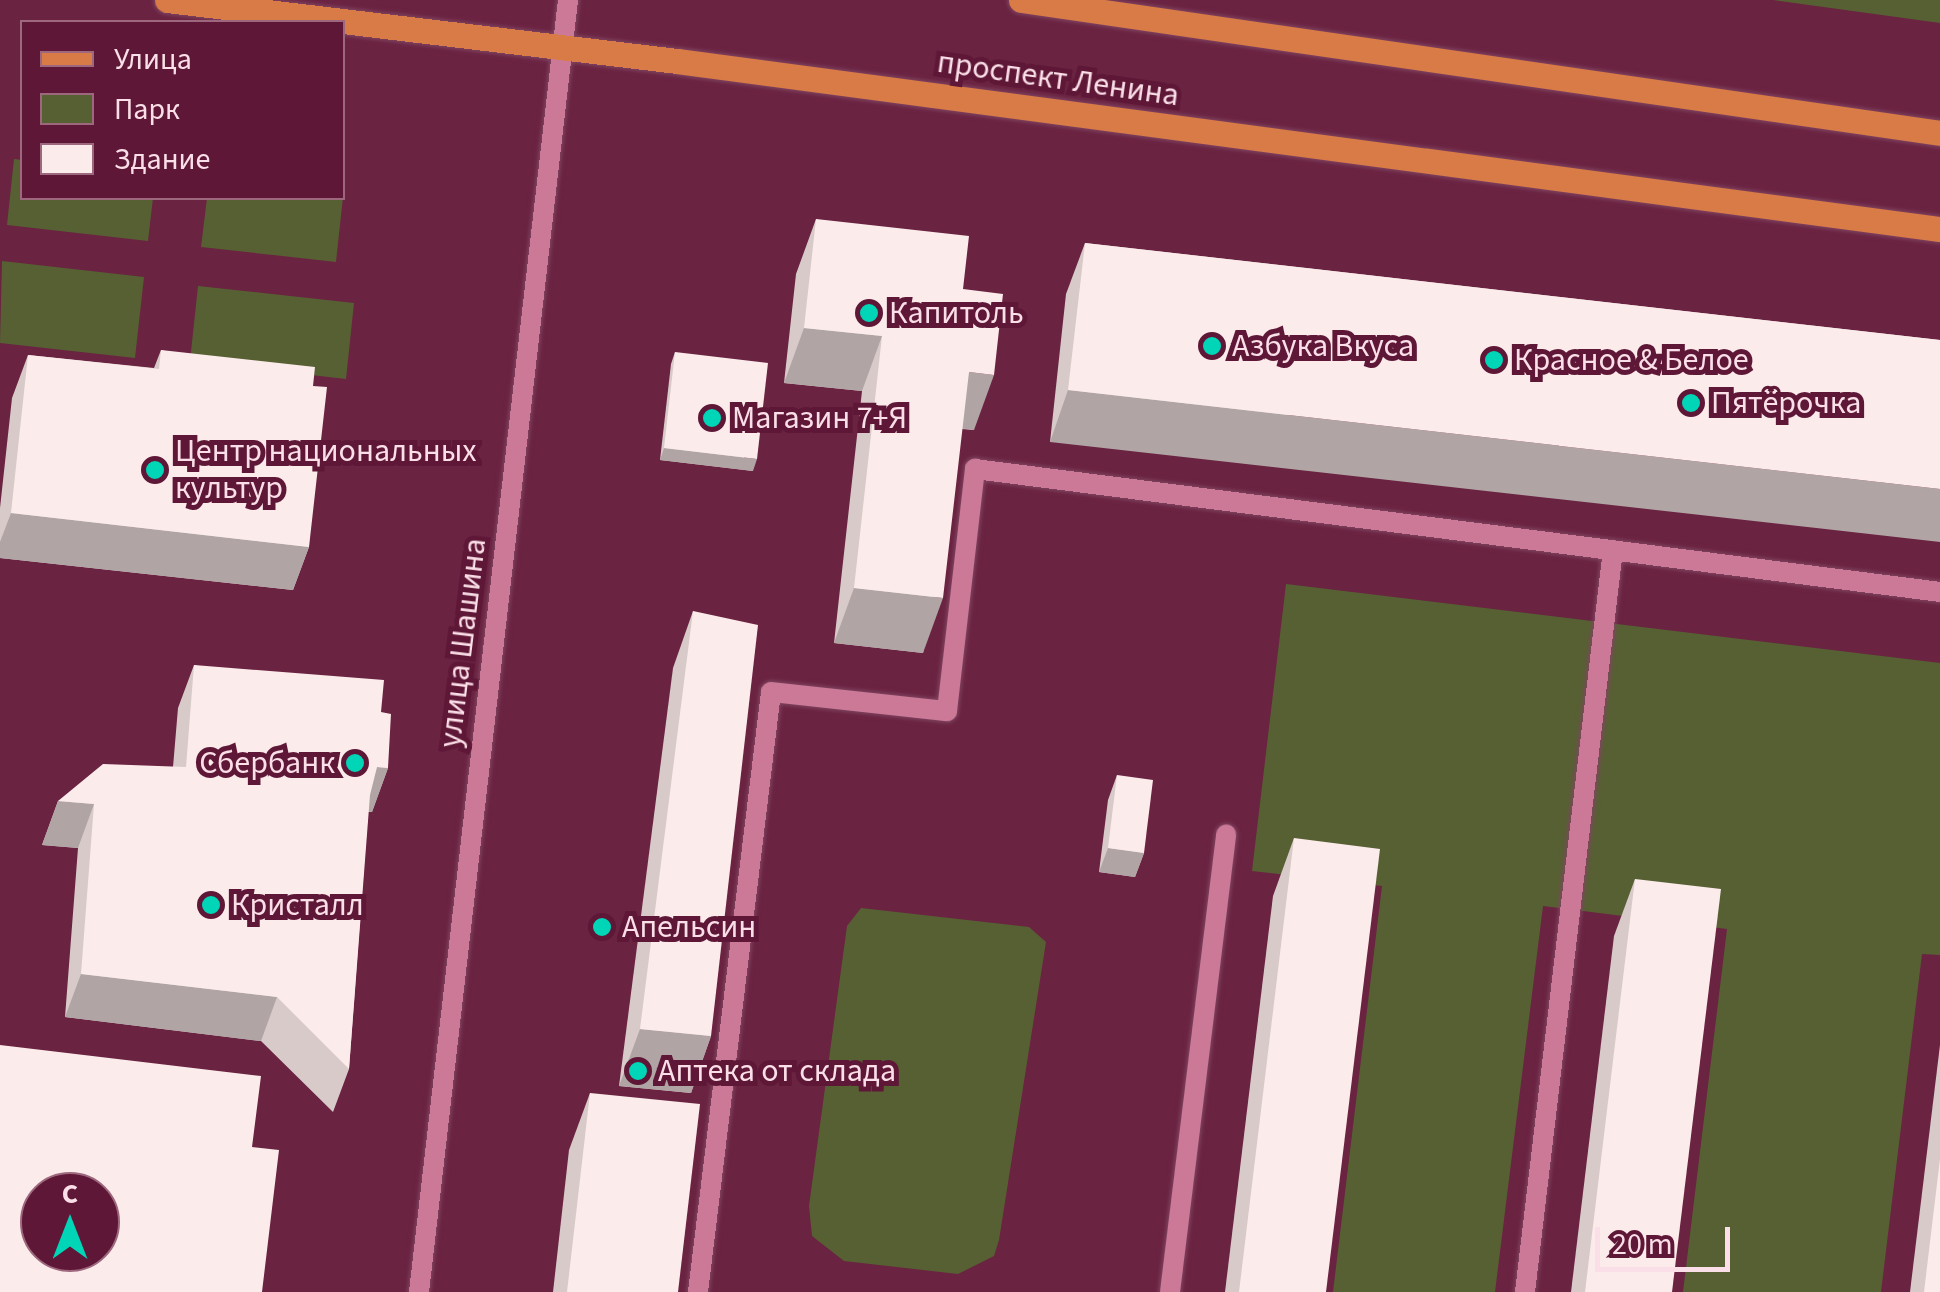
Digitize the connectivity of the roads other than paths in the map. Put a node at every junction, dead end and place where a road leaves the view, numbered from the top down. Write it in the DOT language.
graph roads {
  1 [pos="167,0"];
  2 [pos="568,0"];
  3 [pos="1022,0"];
  4 [pos="335,20"];
  5 [pos="345,21"];
  6 [pos="562,47"];
  7 [pos="1940,133"];
  8 [pos="1940,229"];
  9 [pos="1613,550"];
  10 [pos="1940,592"];
  11 [pos="1226,834"];
  12 [pos="418,1292"];
  13 [pos="698,1292"];
  14 [pos="1170,1292"];
  15 [pos="1525,1292"];
  1 -- 4 [label="main road, проспект Ленина"];
  2 -- 6 [label="street, улица Шашина"];
  3 -- 7 [label="main road"];
  5 -- 6 [label="main road, проспект Ленина"];
  6 -- 8 [label="main road, проспект Ленина"];
  6 -- 12 [label="street, улица Шашина"];
  9 -- 10 [label="street"];
  9 -- 13 [label="street"];
  9 -- 15 [label="street"];
  11 -- 14 [label="street"];
}
